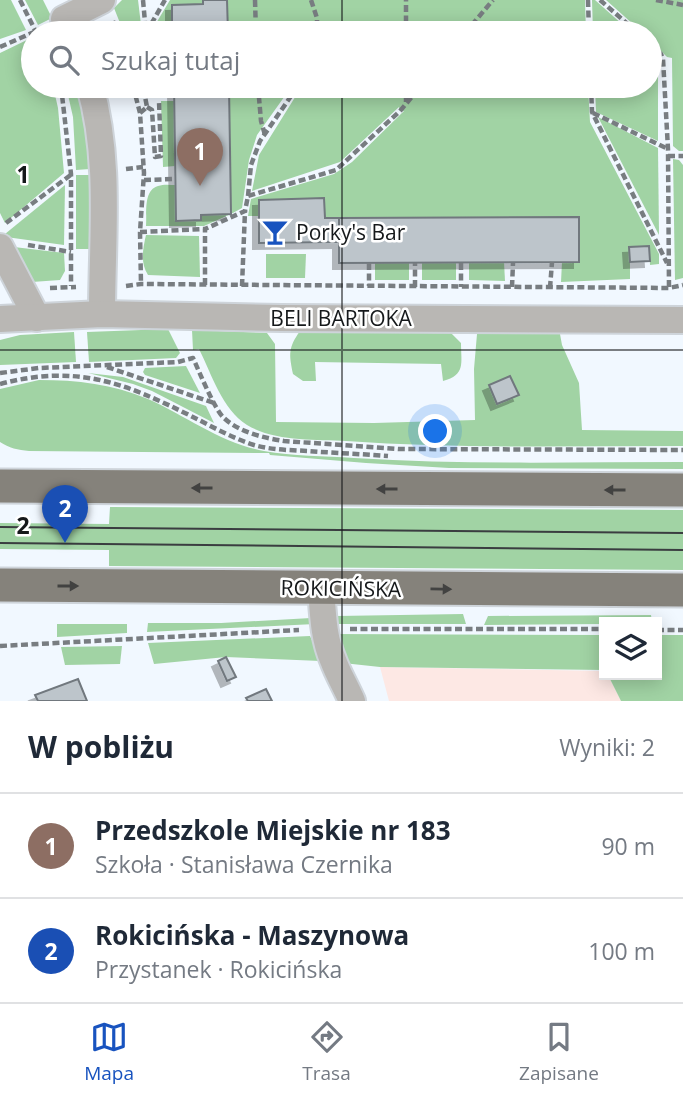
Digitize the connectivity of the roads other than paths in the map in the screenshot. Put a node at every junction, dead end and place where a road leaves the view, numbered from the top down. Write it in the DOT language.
graph roads {
  1 [pos="102,0"];
  2 [pos="63,17"];
  3 [pos="93,98"];
  4 [pos="13,246"];
  5 [pos="102,301"];
  6 [pos="37,318"];
  7 [pos="0,319"];
  8 [pos="683,320"];
  9 [pos="0,486"];
  10 [pos="683,490"];
  11 [pos="0,585"];
  12 [pos="321,588"];
  13 [pos="675,593"];
  14 [pos="352,701"];
  1 -- 2 [label="street"];
  3 -- 5 [label="street"];
  4 -- 6 [label="street"];
  5 -- 6 [label="street, BELI BARTOKA"];
  5 -- 8 [label="street, BELI BARTOKA"];
  6 -- 7 [label="street, BELI BARTOKA"];
  10 -- 9 [label="main road, one-way"];
  11 -- 12 [label="main road, ROKICIŃSKA, one-way"];
  12 -- 13 [label="main road, ROKICIŃSKA, one-way"];
  12 -- 14 [label="street"];
}
